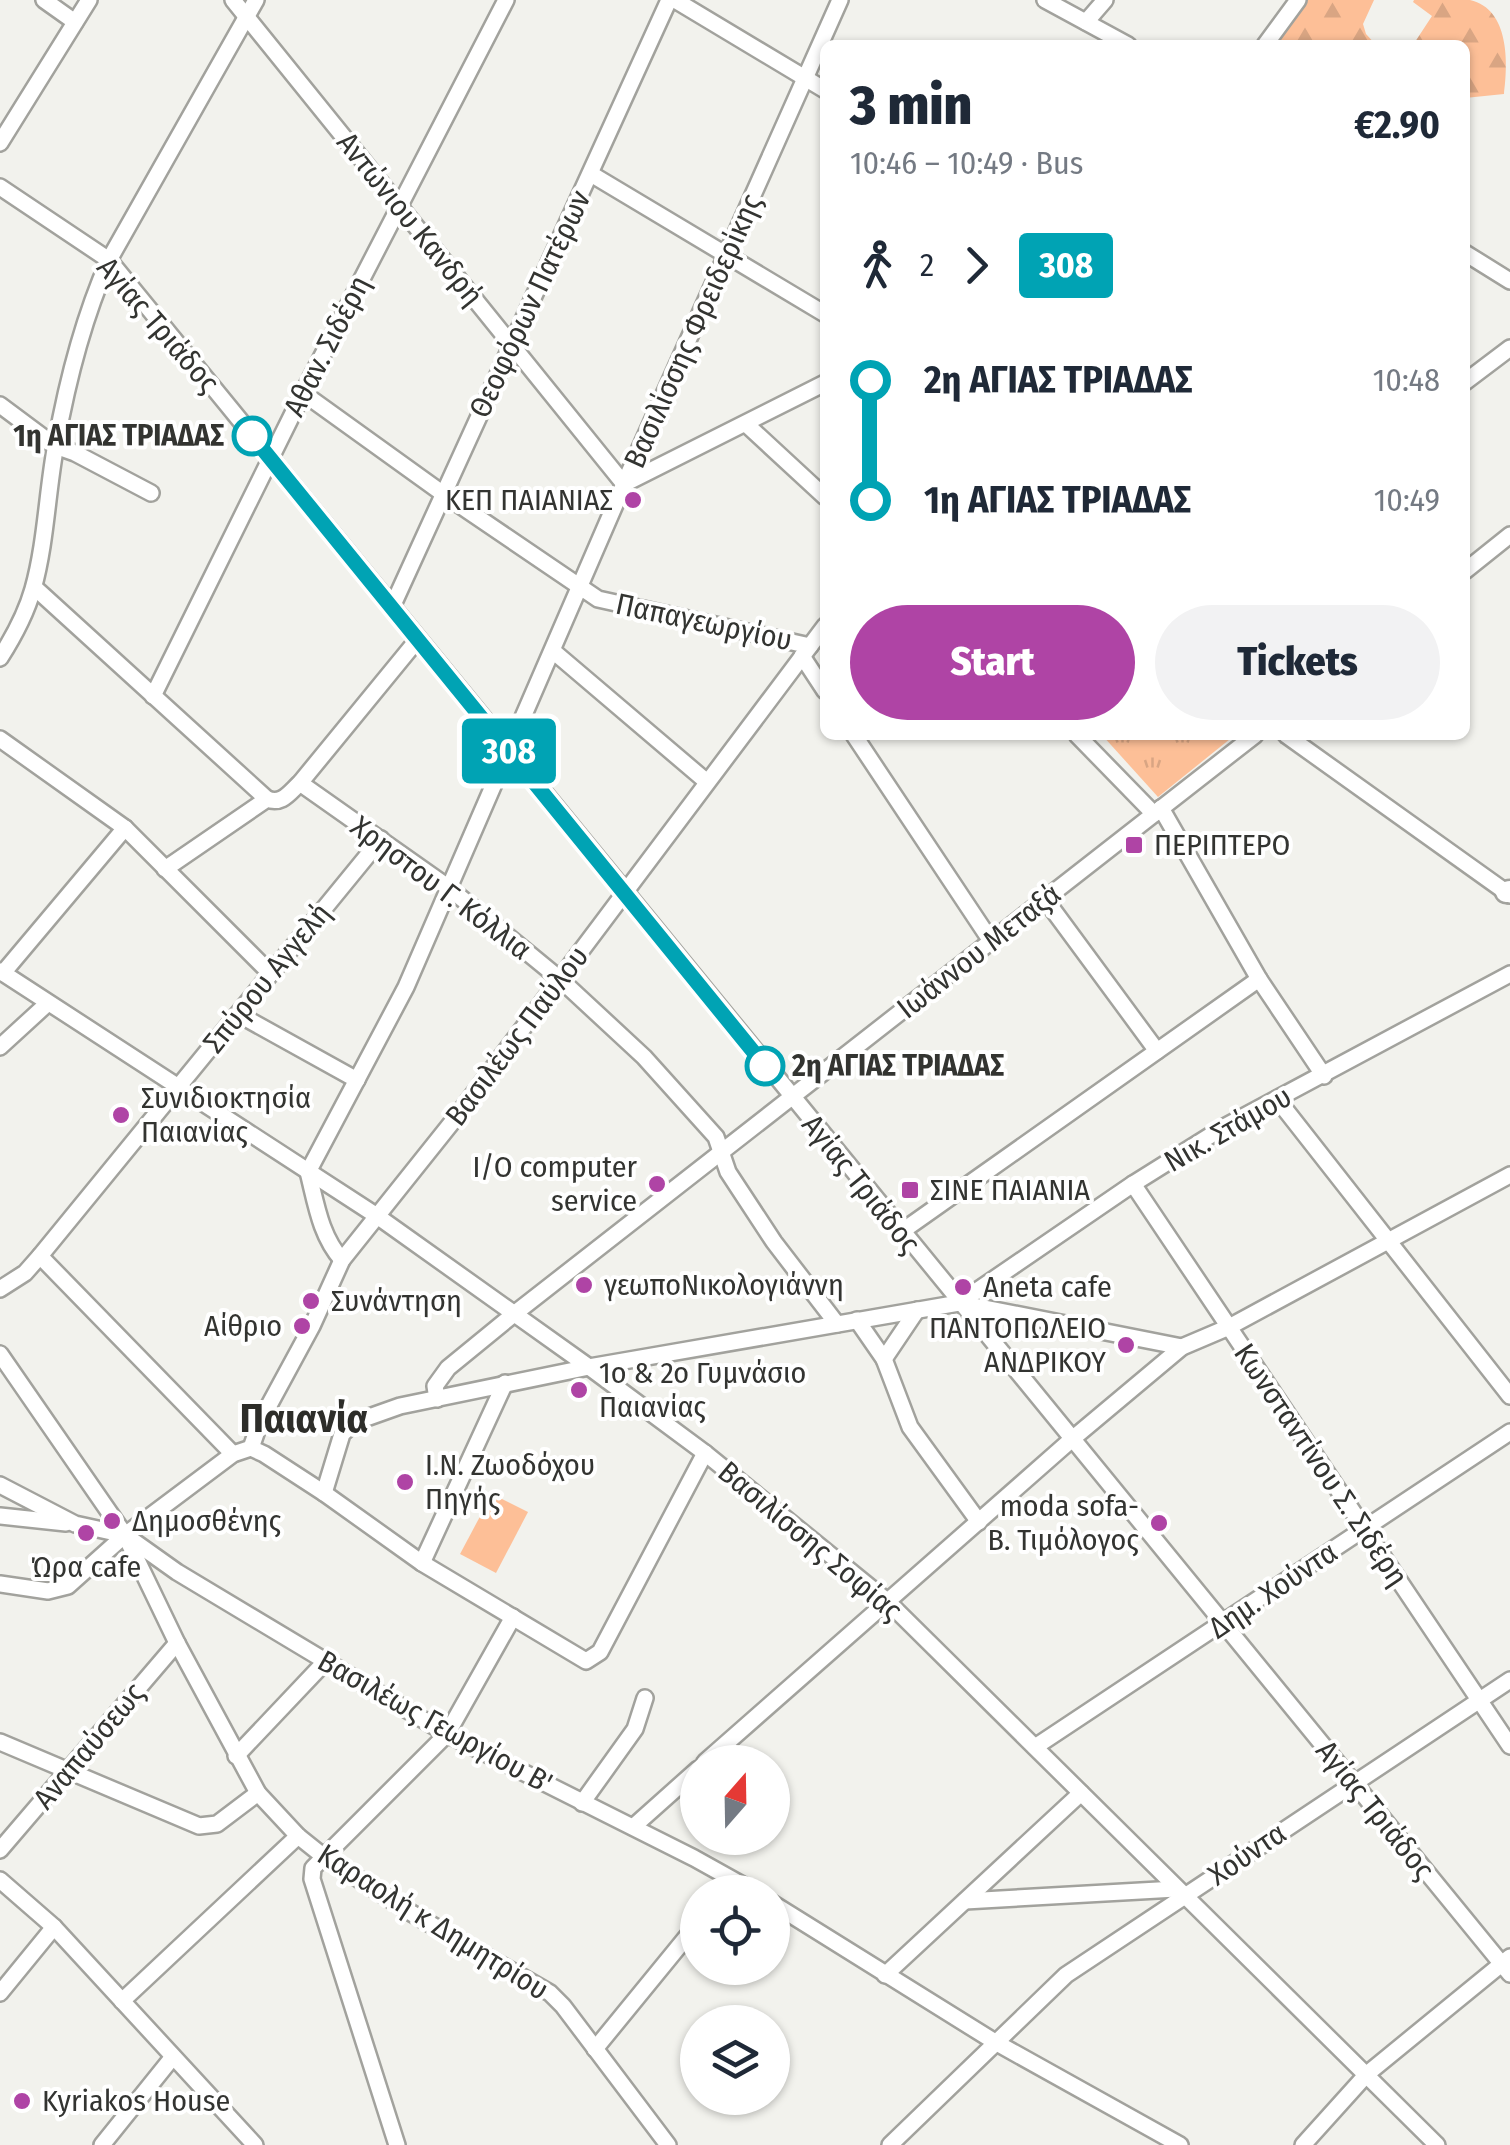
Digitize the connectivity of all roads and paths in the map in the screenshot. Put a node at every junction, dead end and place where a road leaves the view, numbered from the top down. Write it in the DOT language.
graph roads {
  1 [pos="44,0"];
  2 [pos="89,0"];
  3 [pos="233,0"];
  4 [pos="256,0"];
  5 [pos="506,0"];
  6 [pos="672,0"];
  7 [pos="840,0"];
  8 [pos="1045,0"];
  9 [pos="1104,0"];
  10 [pos="1298,0"];
  11 [pos="247,16"];
  12 [pos="75,22"];
  13 [pos="1086,22"];
  14 [pos="823,40"];
  15 [pos="1119,40"];
  16 [pos="1269,40"];
  17 [pos="820,46"];
  18 [pos="806,79"];
  19 [pos="820,87"];
  20 [pos="0,144"];
  21 [pos="591,174"];
  22 [pos="0,186"];
  23 [pos="398,204"];
  24 [pos="728,254"];
  25 [pos="1470,256"];
  26 [pos="108,260"];
  27 [pos="1510,281"];
  28 [pos="820,311"];
  29 [pos="510,343"];
  30 [pos="1510,348"];
  31 [pos="1470,378"];
  32 [pos="820,386"];
  33 [pos="303,393"];
  34 [pos="0,405"];
  35 [pos="746,424"];
  36 [pos="55,446"];
  37 [pos="270,458"];
  38 [pos="624,484"];
  39 [pos="151,492"];
  40 [pos="820,492"];
  41 [pos="442,493"];
  42 [pos="1510,536"];
  43 [pos="1470,567"];
  44 [pos="34,587"];
  45 [pos="580,589"];
  46 [pos="392,607"];
  47 [pos="820,633"];
  48 [pos="418,640"];
  49 [pos="553,651"];
  50 [pos="806,651"];
  51 [pos="0,658"];
  52 [pos="820,681"];
  53 [pos="154,696"];
  54 [pos="0,740"];
  55 [pos="857,740"];
  56 [pos="1082,740"];
  57 [pos="1249,740"];
  58 [pos="1293,740"];
  59 [pos="508,750"];
  60 [pos="707,782"];
  61 [pos="300,783"];
  62 [pos="266,799"];
  63 [pos="1157,811"];
  64 [pos="125,828"];
  65 [pos="381,839"];
  66 [pos="165,869"];
  67 [pos="449,888"];
  68 [pos="624,892"];
  69 [pos="1509,893"];
  70 [pos="1045,899"];
  71 [pos="991,941"];
  72 [pos="2,972"];
  73 [pos="271,974"];
  74 [pos="1510,974"];
  75 [pos="1259,978"];
  76 [pos="560,980"];
  77 [pos="48,1003"];
  78 [pos="238,1014"];
  79 [pos="0,1047"];
  80 [pos="1158,1052"];
  81 [pos="1324,1076"];
  82 [pos="357,1080"];
  83 [pos="178,1088"];
  84 [pos="791,1098"];
  85 [pos="1278,1099"];
  86 [pos="721,1152"];
  87 [pos="308,1172"];
  88 [pos="1510,1174"];
  89 [pos="1133,1184"];
  90 [pos="377,1216"];
  91 [pos="901,1232"];
  92 [pos="1386,1240"];
  93 [pos="40,1256"];
  94 [pos="342,1260"];
  95 [pos="0,1290"];
  96 [pos="959,1303"];
  97 [pos="917,1310"];
  98 [pos="514,1314"];
  99 [pos="857,1320"];
  100 [pos="837,1324"];
  101 [pos="1229,1327"];
  102 [pos="1182,1348"];
  103 [pos="0,1354"];
  104 [pos="884,1359"];
  105 [pos="589,1366"];
  106 [pos="505,1383"];
  107 [pos="1510,1396"];
  108 [pos="437,1398"];
  109 [pos="1510,1432"];
  110 [pos="1071,1440"];
  111 [pos="250,1448"];
  112 [pos="706,1453"];
  113 [pos="232,1454"];
  114 [pos="0,1485"];
  115 [pos="324,1493"];
  116 [pos="0,1516"];
  117 [pos="978,1522"];
  118 [pos="75,1524"];
  119 [pos="1363,1527"];
  120 [pos="125,1535"];
  121 [pos="422,1562"];
  122 [pos="0,1584"];
  123 [pos="887,1601"];
  124 [pos="513,1617"];
  125 [pos="1223,1624"];
  126 [pos="177,1642"];
  127 [pos="324,1662"];
  128 [pos="1510,1680"];
  129 [pos="646,1698"];
  130 [pos="1479,1700"];
  131 [pos="447,1734"];
  132 [pos="724,1745"];
  133 [pos="1510,1746"];
  134 [pos="3,1747"];
  135 [pos="1035,1747"];
  136 [pos="236,1756"];
  137 [pos="70,1771"];
  138 [pos="1353,1783"];
  139 [pos="680,1786"];
  140 [pos="258,1793"];
  141 [pos="1080,1793"];
  142 [pos="582,1803"];
  143 [pos="633,1827"];
  144 [pos="298,1836"];
  145 [pos="0,1850"];
  146 [pos="323,1856"];
  147 [pos="710,1875"];
  148 [pos="0,1880"];
  149 [pos="1180,1893"];
  150 [pos="964,1900"];
  151 [pos="790,1914"];
  152 [pos="54,1928"];
  153 [pos="680,1945"];
  154 [pos="1507,1965"];
  155 [pos="885,1975"];
  156 [pos="0,1993"];
  157 [pos="122,2001"];
  158 [pos="995,2042"];
  159 [pos="596,2049"];
  160 [pos="172,2058"];
  161 [pos="1367,2074"];
  162 [pos="102,2145"];
  163 [pos="255,2145"];
  164 [pos="398,2145"];
  165 [pos="668,2145"];
  166 [pos="890,2145"];
  167 [pos="1180,2145"];
  168 [pos="1303,2145"];
  169 [pos="1437,2145"];
  1 -- 12 [label="street"];
  2 -- 12 [label="street"];
  3 -- 11 [label="street, Αντώνιου Κανδρή"];
  4 -- 11 [label="street"];
  5 -- 23 [label="street, Αθαν. Σιδέρη"];
  6 -- 18 [label="street"];
  6 -- 21 [label="street, Θεοφόρων Πατέρων"];
  7 -- 14 [label="street, Βασιλίσσης Φρειδερίκης"];
  8 -- 13 [label="street"];
  9 -- 13 [label="street"];
  10 -- 16 [label="street"];
  11 -- 23 [label="street, Αντώνιου Κανδρή"];
  11 -- 26 [label="street"];
  12 -- 20 [label="street"];
  13 -- 15 [label="street"];
  17 -- 18 [label="street, Βασιλίσσης Φρειδερίκης"];
  18 -- 19 [label="street"];
  18 -- 24 [label="street, Βασιλίσσης Φρειδερίκης"];
  21 -- 24 [label="street"];
  21 -- 29 [label="street, Θεοφόρων Πατέρων"];
  22 -- 26 [label="street, Αγίας Τριάδος"];
  23 -- 29 [label="street, Αντώνιου Κανδρή"];
  23 -- 33 [label="street, Αθαν. Σιδέρη"];
  24 -- 28 [label="street"];
  24 -- 38 [label="street, Βασιλίσσης Φρειδερίκης"];
  25 -- 27 [label="street"];
  26 -- 36 [label="street"];
  26 -- 37 [label="street, Αγίας Τριάδος"];
  29 -- 38 [label="street, Αντώνιου Κανδρή"];
  29 -- 41 [label="street, Θεοφόρων Πατέρων"];
  30 -- 31 [label="street"];
  32 -- 35 [label="street"];
  33 -- 37 [label="street, Αθαν. Σιδέρη"];
  33 -- 41 [label="street, Παπαγεωργίου"];
  34 -- 36 [label="street"];
  35 -- 38 [label="street"];
  35 -- 40 [label="street"];
  36 -- 39 [label="street"];
  36 -- 44 [label="street"];
  37 -- 46 [label="street, Αγίας Τριάδος"];
  37 -- 53 [label="street, Αθαν. Σιδέρη"];
  38 -- 45 [label="street, Βασιλίσσης Φρειδερίκης"];
  41 -- 45 [label="street, Παπαγεωργίου"];
  41 -- 46 [label="street, Θεοφόρων Πατέρων"];
  42 -- 43 [label="street"];
  44 -- 51 [label="street"];
  44 -- 53 [label="street"];
  45 -- 49 [label="street, Βασιλίσσης Φρειδερίκης"];
  45 -- 50 [label="street, Παπαγεωργίου"];
  46 -- 48 [label="street, Αγίας Τριάδος"];
  47 -- 50 [label="street, Βασιλέως Παύλου"];
  48 -- 59 [label="street, Αγίας Τριάδος"];
  48 -- 61 [label="street"];
  49 -- 59 [label="street, Βασιλίσσης Φρειδερίκης"];
  49 -- 60 [label="street"];
  50 -- 52 [label="street"];
  50 -- 60 [label="street, Βασιλέως Παύλου"];
  53 -- 62 [label="street"];
  54 -- 64 [label="street"];
  55 -- 71 [label="street"];
  56 -- 63 [label="street"];
  57 -- 63 [label="street, Ιωάννου Μεταξά"];
  58 -- 69 [label="street"];
  59 -- 67 [label="street, Βασιλίσσης Φρειδερίκης"];
  59 -- 68 [label="street, Αγίας Τριάδος"];
  60 -- 68 [label="street, Βασιλέως Παύλου"];
  61 -- 62 [label="street"];
  61 -- 65 [label="street, Χρηστου Γ. Κόλλια"];
  62 -- 66 [label="street"];
  63 -- 70 [label="street, Ιωάννου Μεταξά"];
  63 -- 75 [label="street"];
  64 -- 66 [label="street"];
  64 -- 72 [label="street"];
  65 -- 67 [label="street, Χρηστου Γ. Κόλλια"];
  65 -- 73 [label="street, Σπύρου Αγγελή"];
  66 -- 73 [label="street"];
  67 -- 76 [label="street, Χρηστου Γ. Κόλλια"];
  67 -- 82 [label="street, Βασιλίσσης Φρειδερίκης"];
  68 -- 76 [label="street, Βασιλέως Παύλου"];
  68 -- 84 [label="street, Αγίας Τριάδος"];
  70 -- 71 [label="street, Ιωάννου Μεταξά"];
  70 -- 80 [label="street"];
  71 -- 84 [label="street, Ιωάννου Μεταξά"];
  72 -- 77 [label="street, Βασιλίσσης Σοφίας"];
  73 -- 78 [label="street, Σπύρου Αγγελή"];
  74 -- 81 [label="street, Νικ. Στάμου"];
  75 -- 80 [label="street"];
  75 -- 81 [label="street"];
  76 -- 86 [label="street, Χρηστου Γ. Κόλλια"];
  76 -- 90 [label="street, Βασιλέως Παύλου"];
  77 -- 79 [label="street"];
  77 -- 83 [label="street, Βασιλίσσης Σοφίας"];
  78 -- 82 [label="street"];
  78 -- 83 [label="street, Σπύρου Αγγελή"];
  80 -- 91 [label="street"];
  81 -- 85 [label="street, Νικ. Στάμου"];
  82 -- 87 [label="street, Βασιλίσσης Φρειδερίκης"];
  83 -- 87 [label="street, Βασιλίσσης Σοφίας"];
  83 -- 93 [label="street, Σπύρου Αγγελή"];
  84 -- 86 [label="street, Ιωάννου Μεταξά"];
  84 -- 91 [label="street, Αγίας Τριάδος"];
  85 -- 89 [label="street, Νικ. Στάμου"];
  85 -- 92 [label="street"];
  86 -- 98 [label="street, Ιωάννου Μεταξά"];
  86 -- 100 [label="street, Χρηστου Γ. Κόλλια"];
  87 -- 90 [label="street, Βασιλίσσης Σοφίας"];
  87 -- 94 [label="street"];
  88 -- 92 [label="street"];
  89 -- 96 [label="street, Νικ. Στάμου"];
  89 -- 101 [label="street, Κωνσταντίνου Σ. Σιδέρη"];
  90 -- 94 [label="street, Βασιλέως Παύλου"];
  90 -- 98 [label="street, Βασιλίσσης Σοφίας"];
  91 -- 96 [label="street, Αγίας Τριάδος"];
  92 -- 101 [label="street"];
  92 -- 107 [label="street"];
  93 -- 95 [label="street, Σπύρου Αγγελή"];
  93 -- 113 [label="street"];
  94 -- 111 [label="street, Βασιλέως Παύλου"];
  96 -- 97 [label="street"];
  96 -- 102 [label="street"];
  96 -- 110 [label="street, Αγίας Τριάδος"];
  97 -- 99 [label="street"];
  97 -- 104 [label="street"];
  98 -- 105 [label="street, Βασιλίσσης Σοφίας"];
  98 -- 108 [label="street, Ιωάννου Μεταξά"];
  99 -- 100 [label="street"];
  99 -- 104 [label="street"];
  100 -- 105 [label="street"];
  101 -- 102 [label="street"];
  101 -- 119 [label="street, Κωνσταντίνου Σ. Σιδέρη"];
  102 -- 110 [label="street"];
  103 -- 120 [label="street"];
  104 -- 117 [label="street"];
  105 -- 106 [label="street"];
  105 -- 112 [label="street, Βασιλίσσης Σοφίας"];
  106 -- 108 [label="street"];
  106 -- 121 [label="street"];
  108 -- 115 [label="street"];
  109 -- 119 [label="street, Δημ. Χούντα"];
  110 -- 117 [label="street"];
  110 -- 125 [label="street, Αγίας Τριάδος"];
  111 -- 113 [label="street"];
  111 -- 115 [label="street"];
  112 -- 123 [label="street, Βασιλίσσης Σοφίας"];
  112 -- 124 [label="street"];
  113 -- 120 [label="street"];
  114 -- 118 [label="street"];
  115 -- 121 [label="street"];
  116 -- 118 [label="street"];
  117 -- 123 [label="street"];
  118 -- 120 [label="street"];
  119 -- 125 [label="street, Δημ. Χούντα"];
  119 -- 130 [label="street, Κωνσταντίνου Σ. Σιδέρη"];
  120 -- 122 [label="street"];
  120 -- 126 [label="street, Καραολή κ Δημητρίου"];
  120 -- 127 [label="street, Βασιλέως Γεωργίου Β'"];
  121 -- 124 [label="street"];
  123 -- 132 [label="street"];
  123 -- 135 [label="street, Βασιλίσσης Σοφίας"];
  124 -- 131 [label="street"];
  125 -- 135 [label="street, Δημ. Χούντα"];
  125 -- 138 [label="street, Αγίας Τριάδος"];
  126 -- 136 [label="street, Καραολή κ Δημητρίου"];
  126 -- 137 [label="street, Αναπαύσεως"];
  127 -- 131 [label="street, Βασιλέως Γεωργίου Β'"];
  127 -- 136 [label="street"];
  128 -- 130 [label="street, Χούντα"];
  129 -- 142 [label="street"];
  130 -- 133 [label="street, Κωνσταντίνου Σ. Σιδέρη"];
  130 -- 138 [label="street, Χούντα"];
  131 -- 142 [label="street, Βασιλέως Γεωργίου Β'"];
  131 -- 146 [label="street"];
  134 -- 137 [label="street"];
  135 -- 141 [label="street, Βασιλίσσης Σοφίας"];
  136 -- 140 [label="street, Καραολή κ Δημητρίου"];
  137 -- 140 [label="street"];
  137 -- 145 [label="street, Αναπαύσεως"];
  138 -- 149 [label="street, Χούντα"];
  138 -- 154 [label="street, Αγίας Τριάδος"];
  139 -- 143 [label="street"];
  140 -- 144 [label="street, Καραολή κ Δημητρίου"];
  141 -- 149 [label="street, Βασιλίσσης Σοφίας"];
  141 -- 150 [label="street"];
  142 -- 143 [label="street, Βασιλέως Γεωργίου Β'"];
  143 -- 147 [label="street, Βασιλέως Γεωργίου Β'"];
  144 -- 146 [label="street, Καραολή κ Δημητρίου"];
  144 -- 157 [label="street"];
  146 -- 159 [label="street, Καραολή κ Δημητρίου"];
  146 -- 164 [label="street"];
  148 -- 152 [label="street"];
  149 -- 150 [label="street"];
  149 -- 158 [label="street, Χούντα"];
  149 -- 161 [label="street, Βασιλίσσης Σοφίας"];
  150 -- 155 [label="street"];
  151 -- 155 [label="street"];
  152 -- 156 [label="street"];
  152 -- 157 [label="street"];
  153 -- 159 [label="street"];
  154 -- 161 [label="street"];
  155 -- 158 [label="street"];
  157 -- 160 [label="street"];
  158 -- 166 [label="street, Χούντα"];
  158 -- 167 [label="street"];
  159 -- 165 [label="street, Καραολή κ Δημητρίου"];
  160 -- 162 [label="street"];
  160 -- 163 [label="street"];
  161 -- 168 [label="street"];
  161 -- 169 [label="street, Βασιλίσσης Σοφίας"];
}
